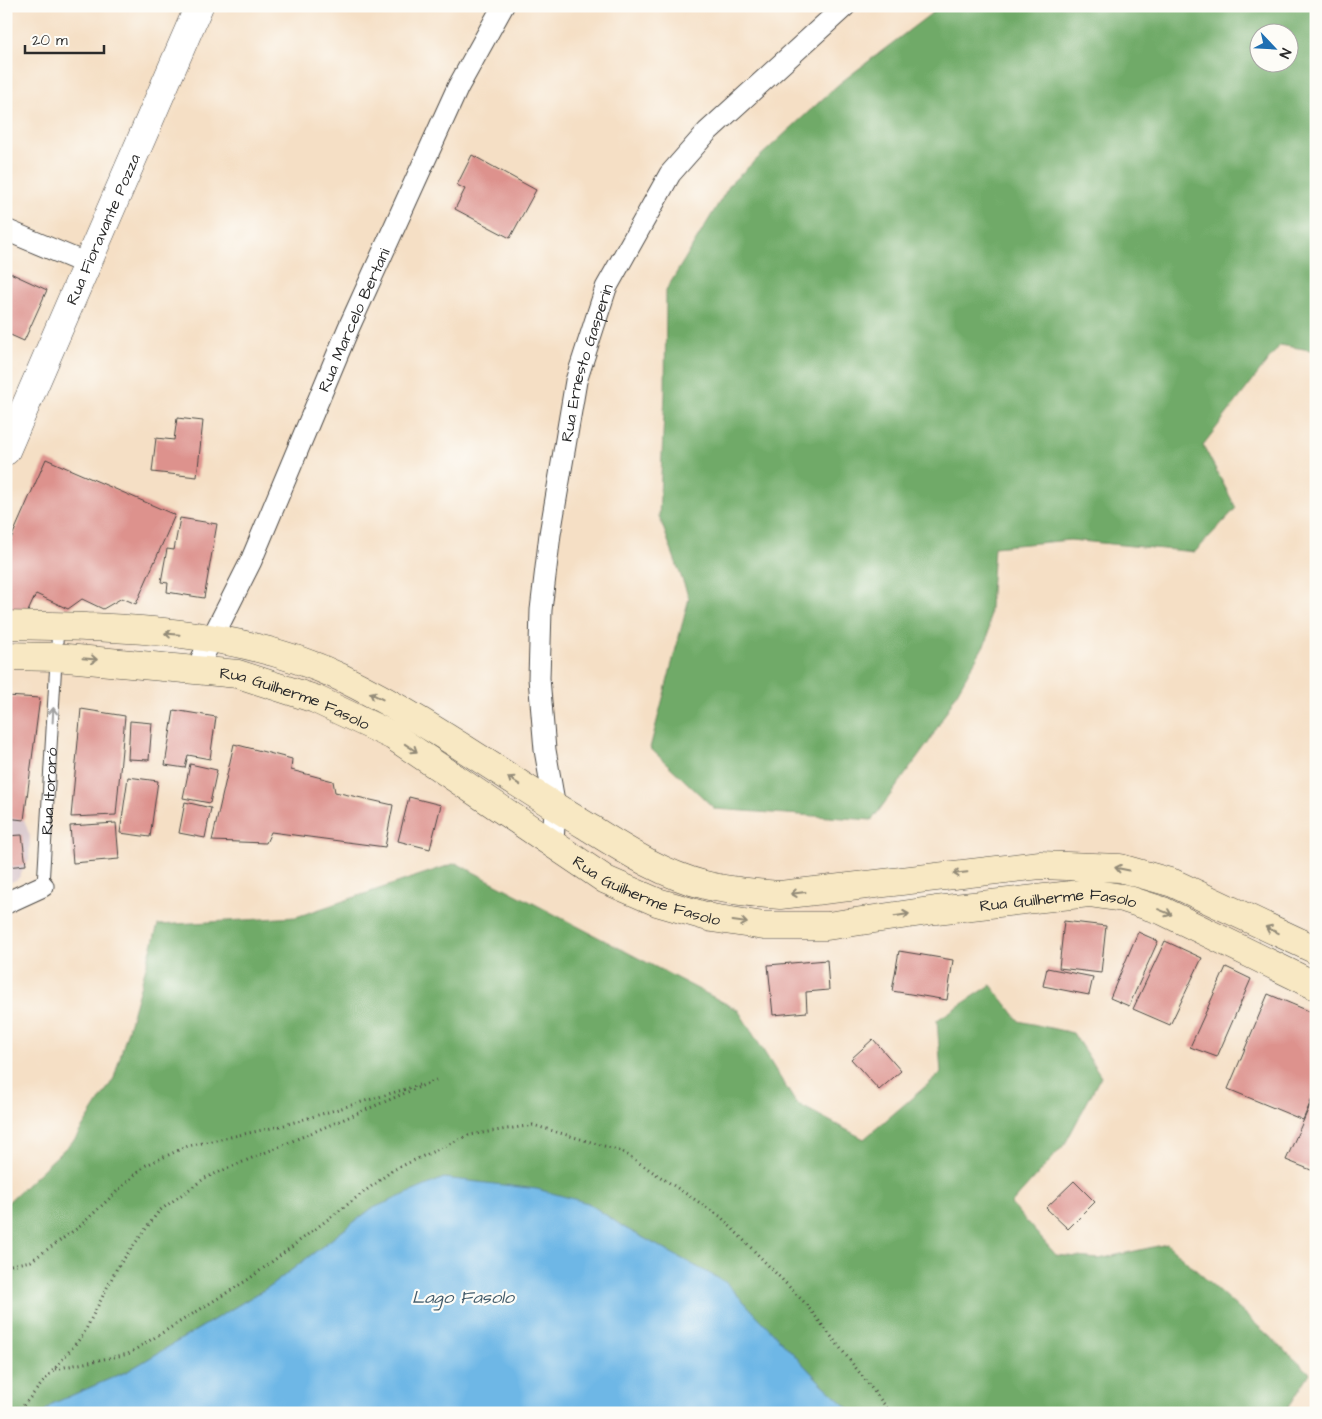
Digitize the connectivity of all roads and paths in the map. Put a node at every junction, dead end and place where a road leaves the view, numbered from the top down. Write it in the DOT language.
graph roads {
  1 [pos="199,6"];
  2 [pos="504,6"];
  3 [pos="845,6"];
  4 [pos="6,230"];
  5 [pos="87,264"];
  6 [pos="6,451"];
  7 [pos="6,625"];
  8 [pos="58,626"];
  9 [pos="213,638"];
  10 [pos="6,656"];
  11 [pos="56,656"];
  12 [pos="197,668"];
  13 [pos="555,807"];
  14 [pos="553,843"];
  15 [pos="43,886"];
  16 [pos="6,903"];
  17 [pos="1316,950"];
  18 [pos="1316,986"];
  19 [pos="6,1266"];
  20 [pos="55,1369"];
  21 [pos="17,1413"];
  22 [pos="891,1413"];
  1 -- 5 [label="street, Rua Fioravante Pozza"];
  2 -- 9 [label="street, Rua Marcelo Bertani"];
  3 -- 13 [label="street, Rua Ernesto Gasperin"];
  4 -- 5 [label="street"];
  5 -- 6 [label="street, Rua Fioravante Pozza"];
  7 -- 8 [label="main road, Rua Guilherme Fasolo"];
  9 -- 8 [label="main road, Rua Guilherme Fasolo, one-way"];
  8 -- 11 [label="lane, Rua Itororó"];
  9 -- 12 [label="street, Rua Marcelo Bertani"];
  13 -- 9 [label="main road, Rua Guilherme Fasolo, one-way"];
  10 -- 11 [label="main road, Rua Guilherme Fasolo"];
  11 -- 12 [label="main road, Rua Guilherme Fasolo, one-way"];
  15 -- 11 [label="lane, Rua Itororó, one-way"];
  12 -- 14 [label="main road, Rua Guilherme Fasolo, one-way"];
  13 -- 14 [label="street, Rua Ernesto Gasperin"];
  17 -- 13 [label="main road, Rua Guilherme Fasolo, one-way"];
  14 -- 18 [label="main road, Rua Guilherme Fasolo, one-way"];
  15 -- 16 [label="street, Rua Itororó"];
  19 -- 20 [label="path"];
  20 -- 21 [label="path"];
  20 -- 22 [label="path"];
}
